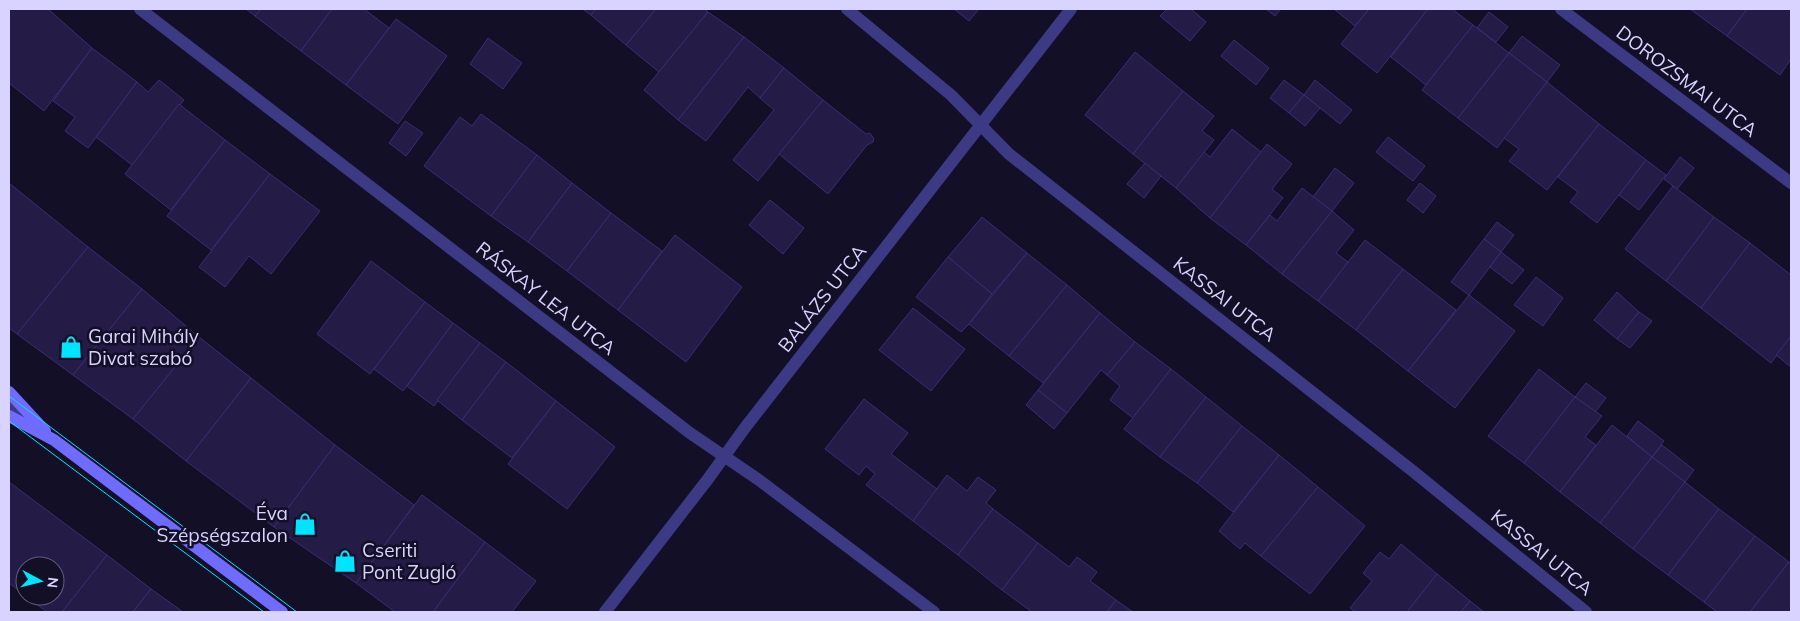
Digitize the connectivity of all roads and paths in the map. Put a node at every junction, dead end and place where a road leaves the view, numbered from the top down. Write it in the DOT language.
graph roads {
  1 [pos="140,9"];
  2 [pos="847,9"];
  3 [pos="1071,9"];
  4 [pos="1561,9"];
  5 [pos="981,124"];
  6 [pos="1791,183"];
  7 [pos="9,392"];
  8 [pos="9,408"];
  9 [pos="9,416"];
  10 [pos="54,440"];
  11 [pos="725,456"];
  12 [pos="282,612"];
  13 [pos="605,612"];
  14 [pos="934,612"];
  15 [pos="1586,612"];
  1 -- 11 [label="street, RÁSKAY LEA UTCA"];
  2 -- 5 [label="street, KASSAI UTCA"];
  3 -- 5 [label="street, BALÁZS UTCA"];
  4 -- 6 [label="street, DOROZSMAI UTCA"];
  5 -- 11 [label="street, BALÁZS UTCA"];
  5 -- 15 [label="street, KASSAI UTCA"];
  7 -- 10 [label="street"];
  8 -- 10 [label="street"];
  9 -- 10 [label="street"];
  10 -- 12 [label="street"];
  11 -- 13 [label="street, BALÁZS UTCA"];
  11 -- 14 [label="street, RÁSKAY LEA UTCA"];
}
